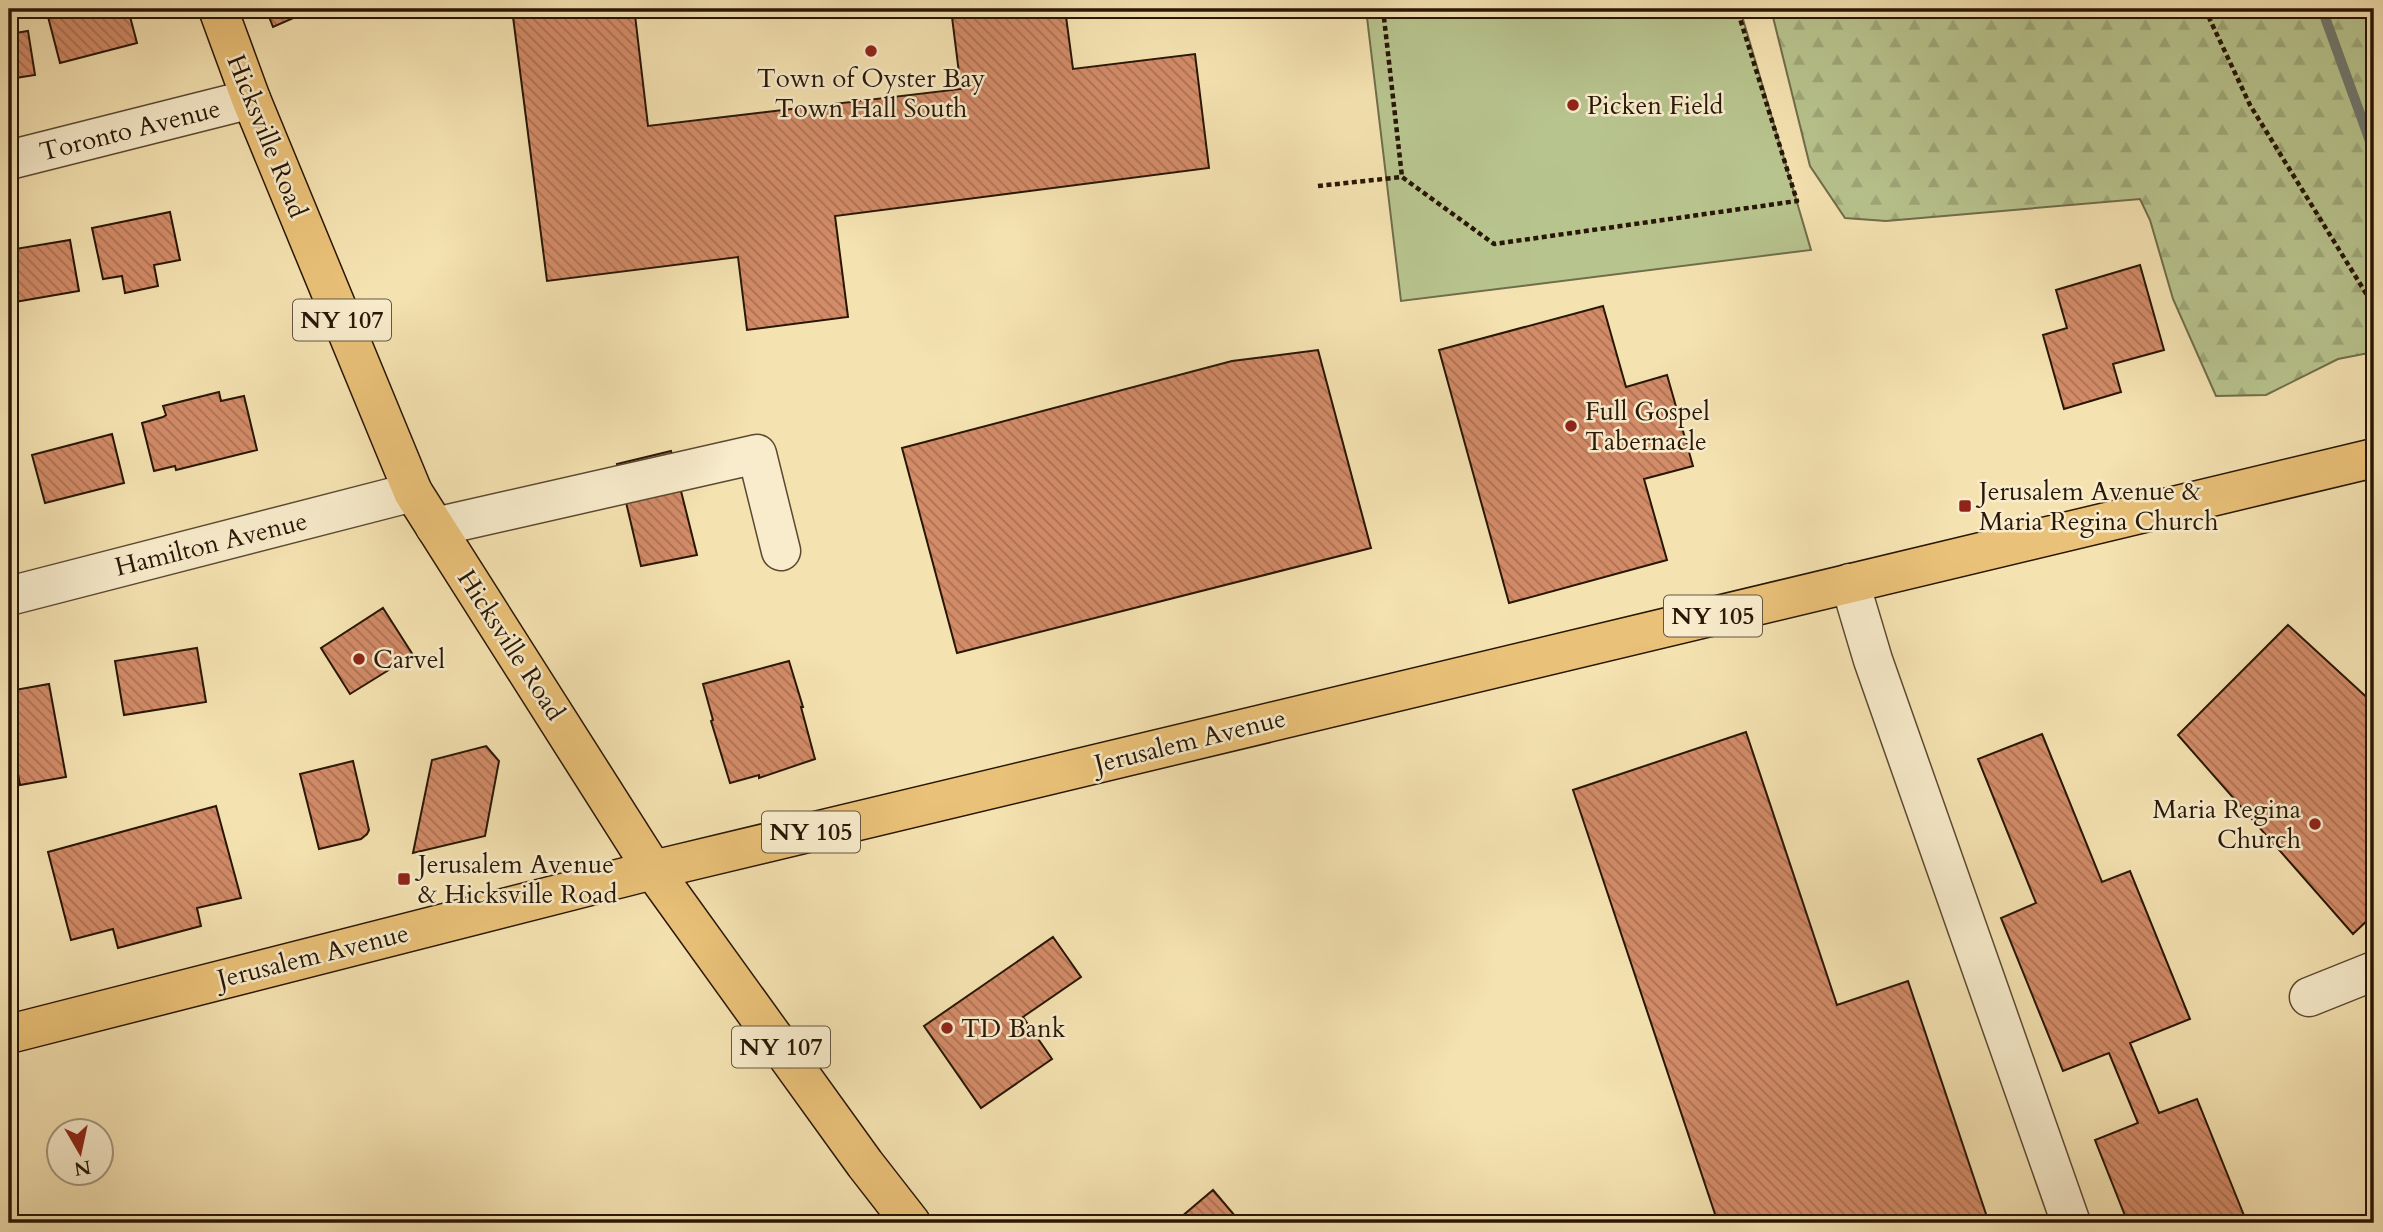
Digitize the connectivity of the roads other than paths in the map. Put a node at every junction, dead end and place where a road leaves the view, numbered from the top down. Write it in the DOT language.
graph roads {
  1 [pos="218,9"];
  2 [pos="251,99"];
  3 [pos="9,160"];
  4 [pos="2374,458"];
  5 [pos="413,492"];
  6 [pos="435,527"];
  7 [pos="781,551"];
  8 [pos="1850,583"];
  9 [pos="9,596"];
  10 [pos="653,870"];
  11 [pos="2374,971"];
  12 [pos="2309,997"];
  13 [pos="9,1034"];
  14 [pos="911,1223"];
  15 [pos="2071,1223"];
  1 -- 2 [label="main road, Hicksville Road / NY 107"];
  2 -- 3 [label="street, Toronto Avenue"];
  2 -- 5 [label="main road, Hicksville Road / NY 107"];
  4 -- 8 [label="main road, Jerusalem Avenue / NY 105"];
  5 -- 6 [label="main road, Hicksville Road / NY 107"];
  5 -- 9 [label="street, Hamilton Avenue"];
  6 -- 7 [label="street"];
  6 -- 10 [label="main road, Hicksville Road / NY 107"];
  8 -- 10 [label="main road, Jerusalem Avenue / NY 105"];
  8 -- 15 [label="street"];
  10 -- 13 [label="main road, Jerusalem Avenue"];
  10 -- 14 [label="main road, Hicksville Road / NY 107"];
  11 -- 12 [label="street"];
}
